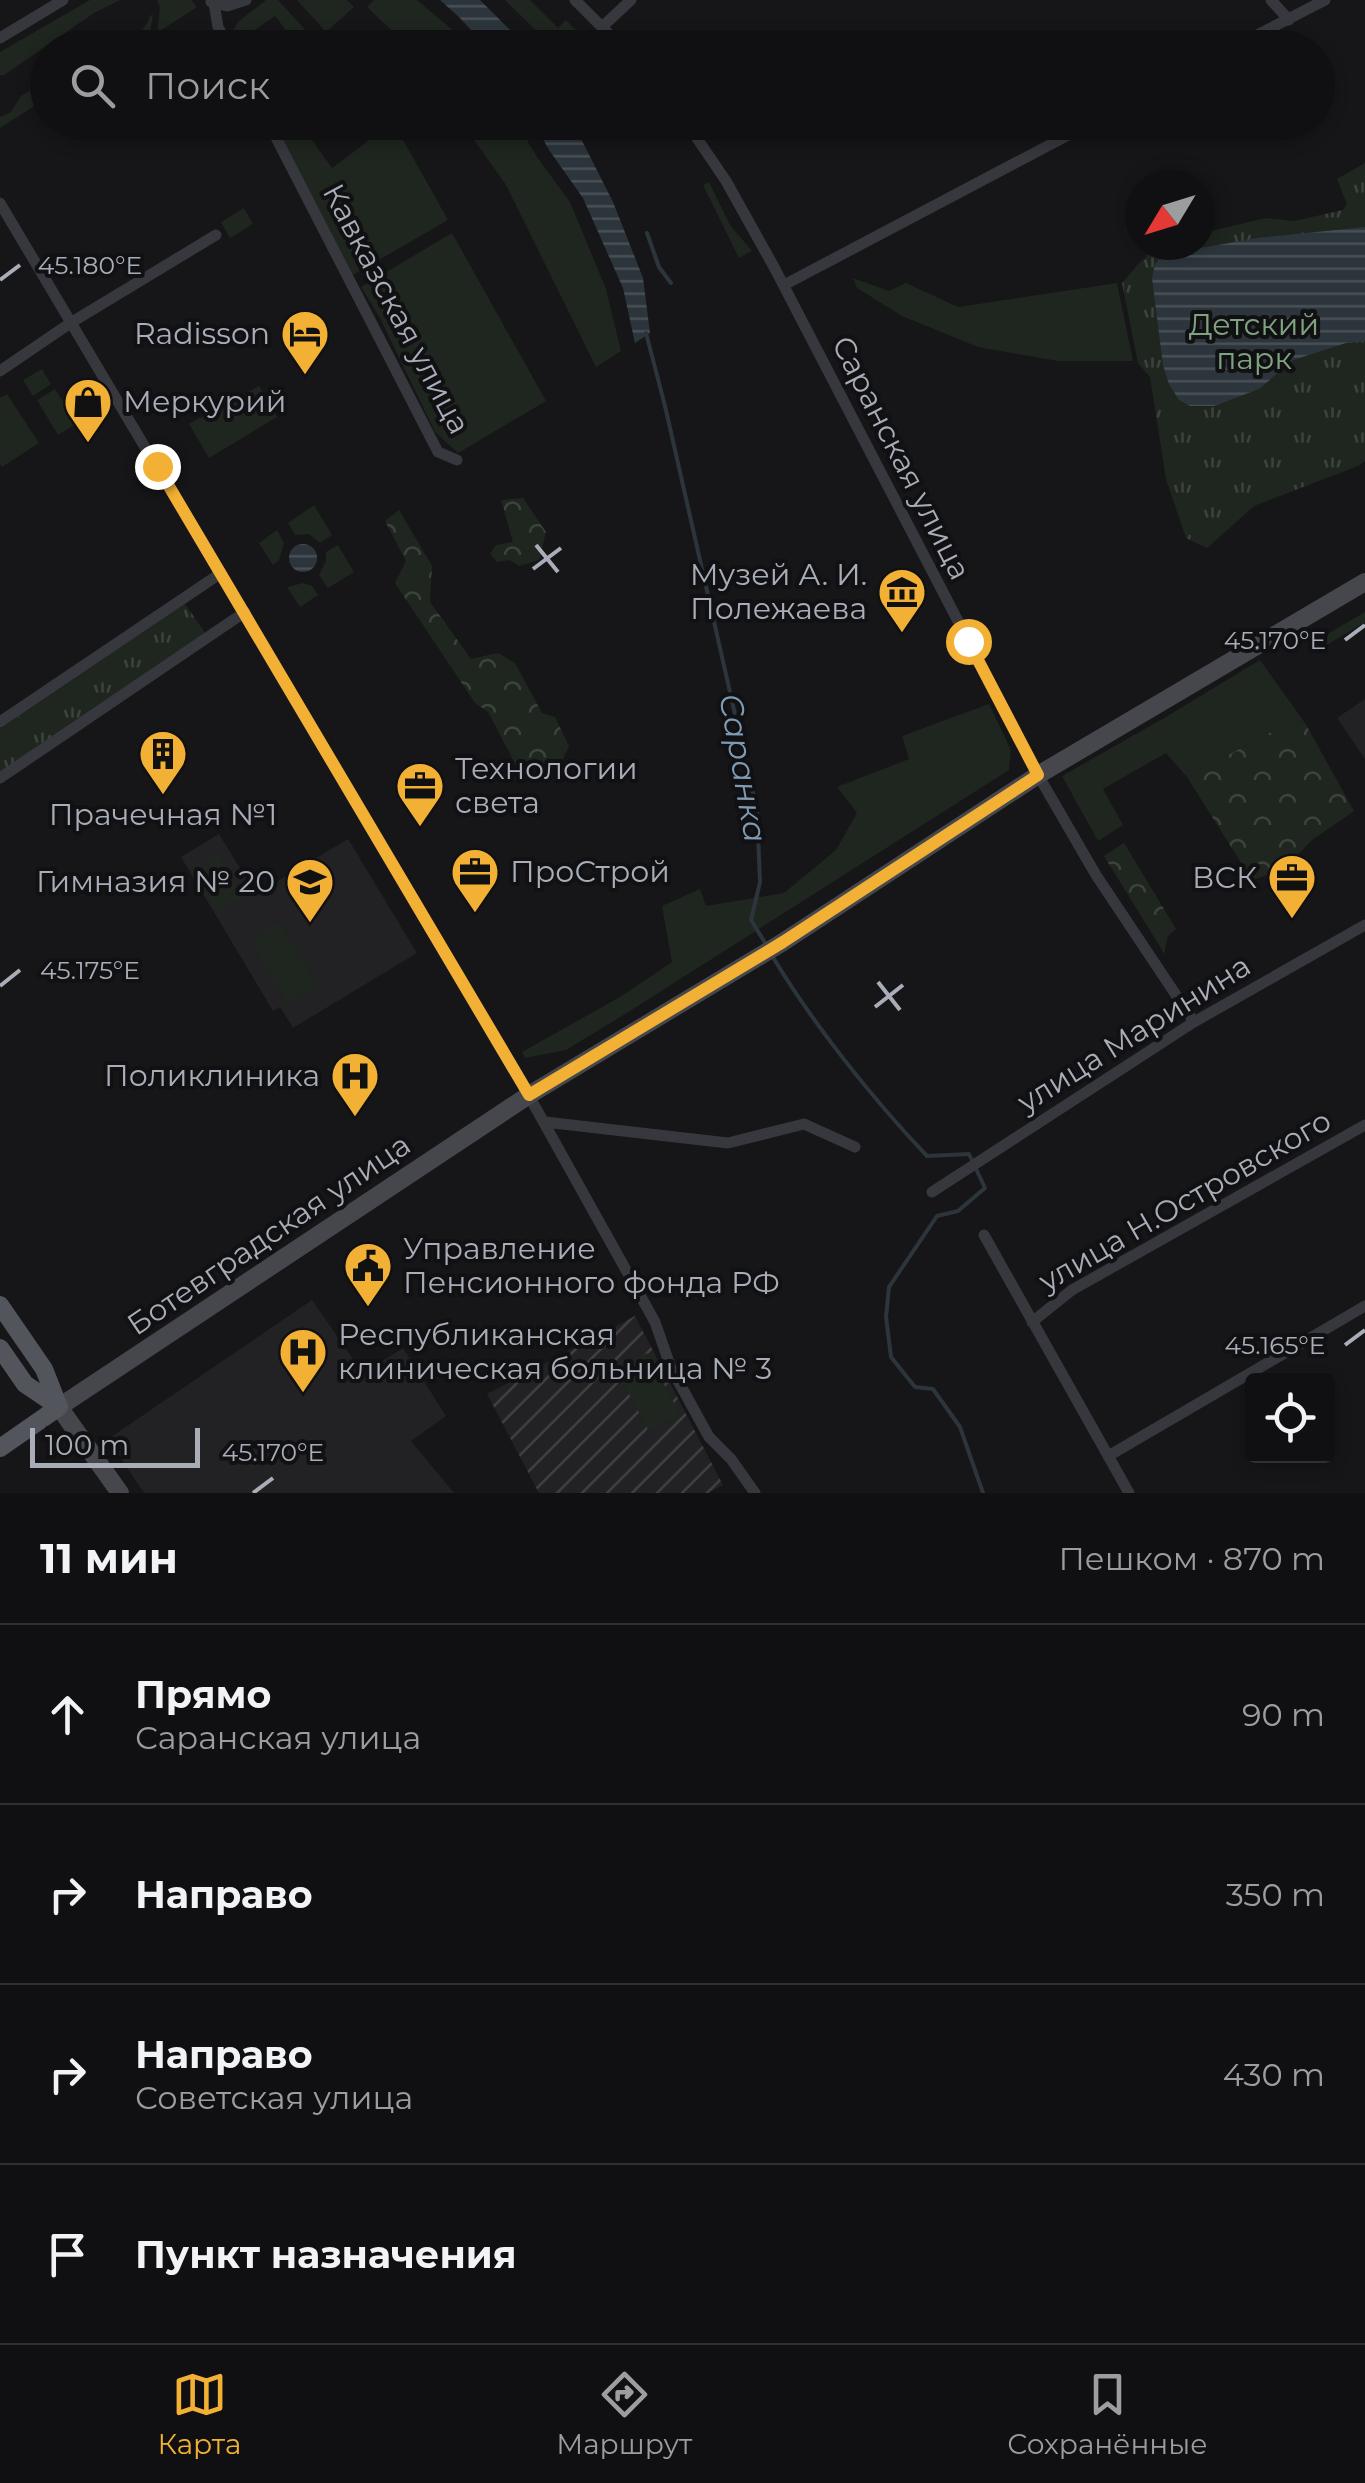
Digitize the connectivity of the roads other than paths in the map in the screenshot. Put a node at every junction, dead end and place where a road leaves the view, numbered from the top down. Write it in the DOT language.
graph roads {
  1 [pos="62,0"];
  2 [pos="246,0"];
  3 [pos="576,0"];
  4 [pos="631,0"];
  5 [pos="1272,0"];
  6 [pos="1325,0"];
  7 [pos="210,1"];
  8 [pos="1289,20"];
  9 [pos="602,27"];
  10 [pos="220,30"];
  11 [pos="605,30"];
  12 [pos="1269,30"];
  13 [pos="0,38"];
  14 [pos="277,140"];
  15 [pos="698,140"];
  16 [pos="1059,140"];
  17 [pos="0,203"];
  18 [pos="216,235"];
  19 [pos="784,286"];
  20 [pos="72,322"];
  21 [pos="0,372"];
  22 [pos="458,460"];
  23 [pos="221,574"];
  24 [pos="1365,582"];
  25 [pos="245,612"];
  26 [pos="0,722"];
  27 [pos="1038,775"];
  28 [pos="0,778"];
  29 [pos="1365,925"];
  30 [pos="1194,1022"];
  31 [pos="529,1095"];
  32 [pos="545,1122"];
  33 [pos="1365,1125"];
  34 [pos="854,1147"];
  35 [pos="932,1192"];
  36 [pos="984,1235"];
  37 [pos="0,1304"];
  38 [pos="1365,1306"];
  39 [pos="1032,1322"];
  40 [pos="0,1348"];
  41 [pos="59,1407"];
  42 [pos="0,1448"];
  43 [pos="1110,1455"];
  44 [pos="120,1493"];
  45 [pos="754,1493"];
  46 [pos="1129,1493"];
  1 -- 13 [label="street"];
  2 -- 7 [label="street"];
  3 -- 9 [label="street"];
  4 -- 9 [label="street"];
  5 -- 8 [label="street"];
  6 -- 8 [label="street"];
  7 -- 10 [label="street"];
  8 -- 12 [label="street"];
  9 -- 11 [label="street"];
  14 -- 22 [label="street, Кавказская улица"];
  15 -- 19 [label="street, Саранская улица"];
  16 -- 19 [label="street"];
  17 -- 20 [label="street"];
  18 -- 20 [label="street"];
  19 -- 27 [label="street, Саранская улица"];
  20 -- 21 [label="street"];
  20 -- 23 [label="street"];
  23 -- 25 [label="street"];
  23 -- 26 [label="street"];
  24 -- 27 [label="main road"];
  25 -- 28 [label="street"];
  25 -- 31 [label="street"];
  27 -- 30 [label="street, Саранская улица"];
  27 -- 31 [label="main road, Ботевградская улица"];
  29 -- 30 [label="street, улица Маринина"];
  30 -- 35 [label="street, улица Маринина"];
  31 -- 32 [label="street"];
  31 -- 41 [label="main road, Ботевградская улица"];
  32 -- 34 [label="street"];
  32 -- 45 [label="street"];
  33 -- 39 [label="street, улица Н.Островского"];
  36 -- 39 [label="street"];
  37 -- 41 [label="main road"];
  38 -- 43 [label="street"];
  39 -- 43 [label="street"];
  40 -- 41 [label="main road"];
  41 -- 42 [label="main road, Ботевградская улица"];
  41 -- 44 [label="main road"];
  43 -- 46 [label="street"];
}
